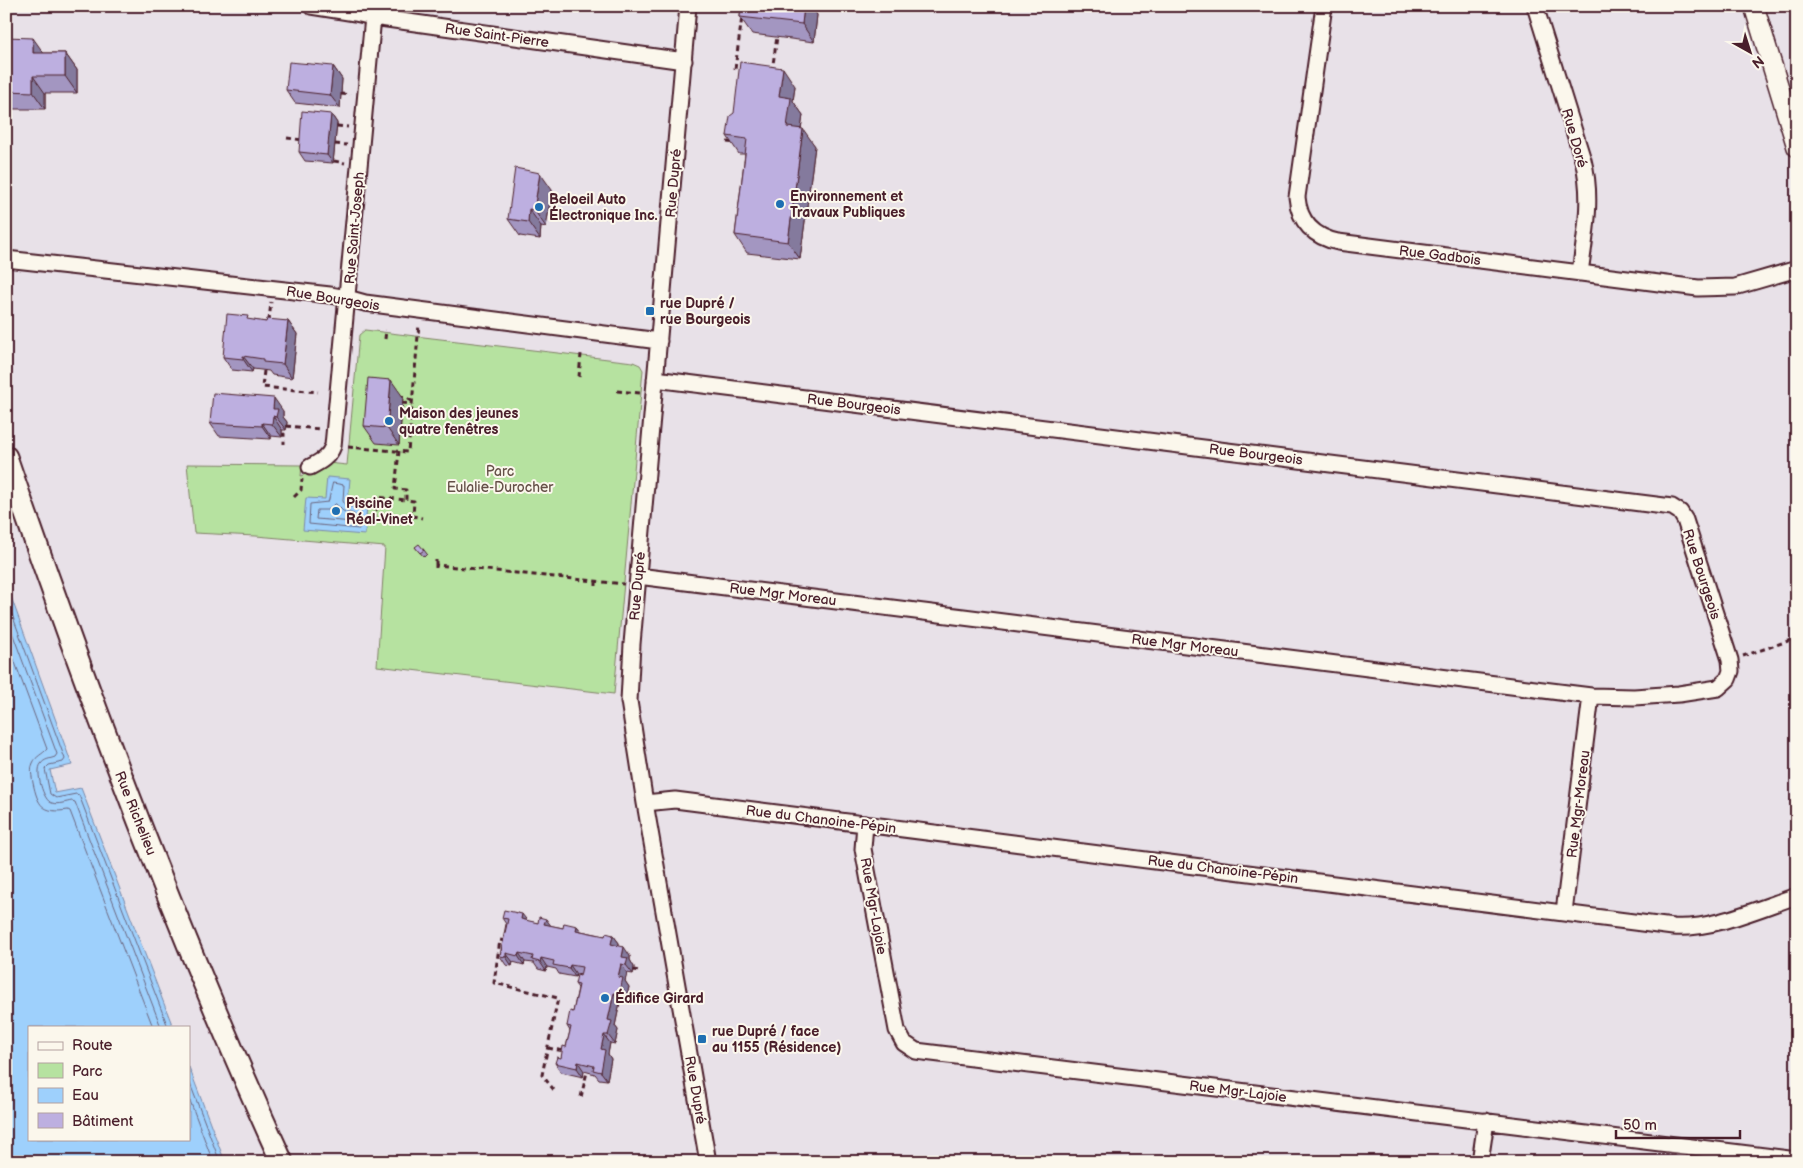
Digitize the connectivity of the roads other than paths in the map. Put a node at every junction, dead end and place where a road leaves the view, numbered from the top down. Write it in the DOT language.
graph roads {
  1 [pos="311,6"];
  2 [pos="688,6"];
  3 [pos="1324,6"];
  4 [pos="1535,6"];
  5 [pos="1754,6"];
  6 [pos="374,12"];
  7 [pos="684,61"];
  8 [pos="1797,147"];
  9 [pos="6,259"];
  10 [pos="1797,269"];
  11 [pos="1580,273"];
  12 [pos="347,298"];
  13 [pos="659,340"];
  14 [pos="655,379"];
  15 [pos="6,457"];
  16 [pos="306,469"];
  17 [pos="632,580"];
  18 [pos="1728,679"];
  19 [pos="1591,696"];
  20 [pos="646,803"];
  21 [pos="865,824"];
  22 [pos="1797,896"];
  23 [pos="1564,912"];
  24 [pos="1486,1121"];
  25 [pos="1797,1160"];
  26 [pos="282,1162"];
  27 [pos="708,1162"];
  28 [pos="1480,1162"];
  1 -- 6 [label="street, Rue Saint-Pierre"];
  2 -- 7 [label="street, Rue Dupré"];
  3 -- 11 [label="street, Rue Gadbois"];
  4 -- 11 [label="street, Rue Doré"];
  5 -- 8 [label="street"];
  6 -- 7 [label="street, Rue Saint-Pierre"];
  6 -- 12 [label="street, Rue Saint-Joseph"];
  7 -- 13 [label="street, Rue Dupré"];
  9 -- 12 [label="street, Rue Bourgeois"];
  10 -- 11 [label="street, Rue Gadbois"];
  12 -- 13 [label="street, Rue Bourgeois"];
  12 -- 16 [label="street, Rue Saint-Joseph"];
  13 -- 14 [label="street, Rue Dupré"];
  14 -- 17 [label="street, Rue Dupré"];
  14 -- 18 [label="street, Rue Bourgeois"];
  15 -- 26 [label="main road, Rue Richelieu"];
  17 -- 19 [label="street, Rue Mgr Moreau"];
  17 -- 20 [label="street, Rue Dupré"];
  18 -- 19 [label="street, Rue Mgr Moreau"];
  19 -- 23 [label="street, Rue Mgr-Moreau"];
  20 -- 21 [label="street, Rue du Chanoine-Pépin"];
  20 -- 27 [label="street, Rue Dupré"];
  21 -- 23 [label="street, Rue du Chanoine-Pépin"];
  21 -- 24 [label="street, Rue Mgr-Lajoie"];
  22 -- 23 [label="street, Rue du Chanoine-Pépin"];
  24 -- 25 [label="street, Rue Mgr-Lajoie"];
  24 -- 28 [label="street"];
}
